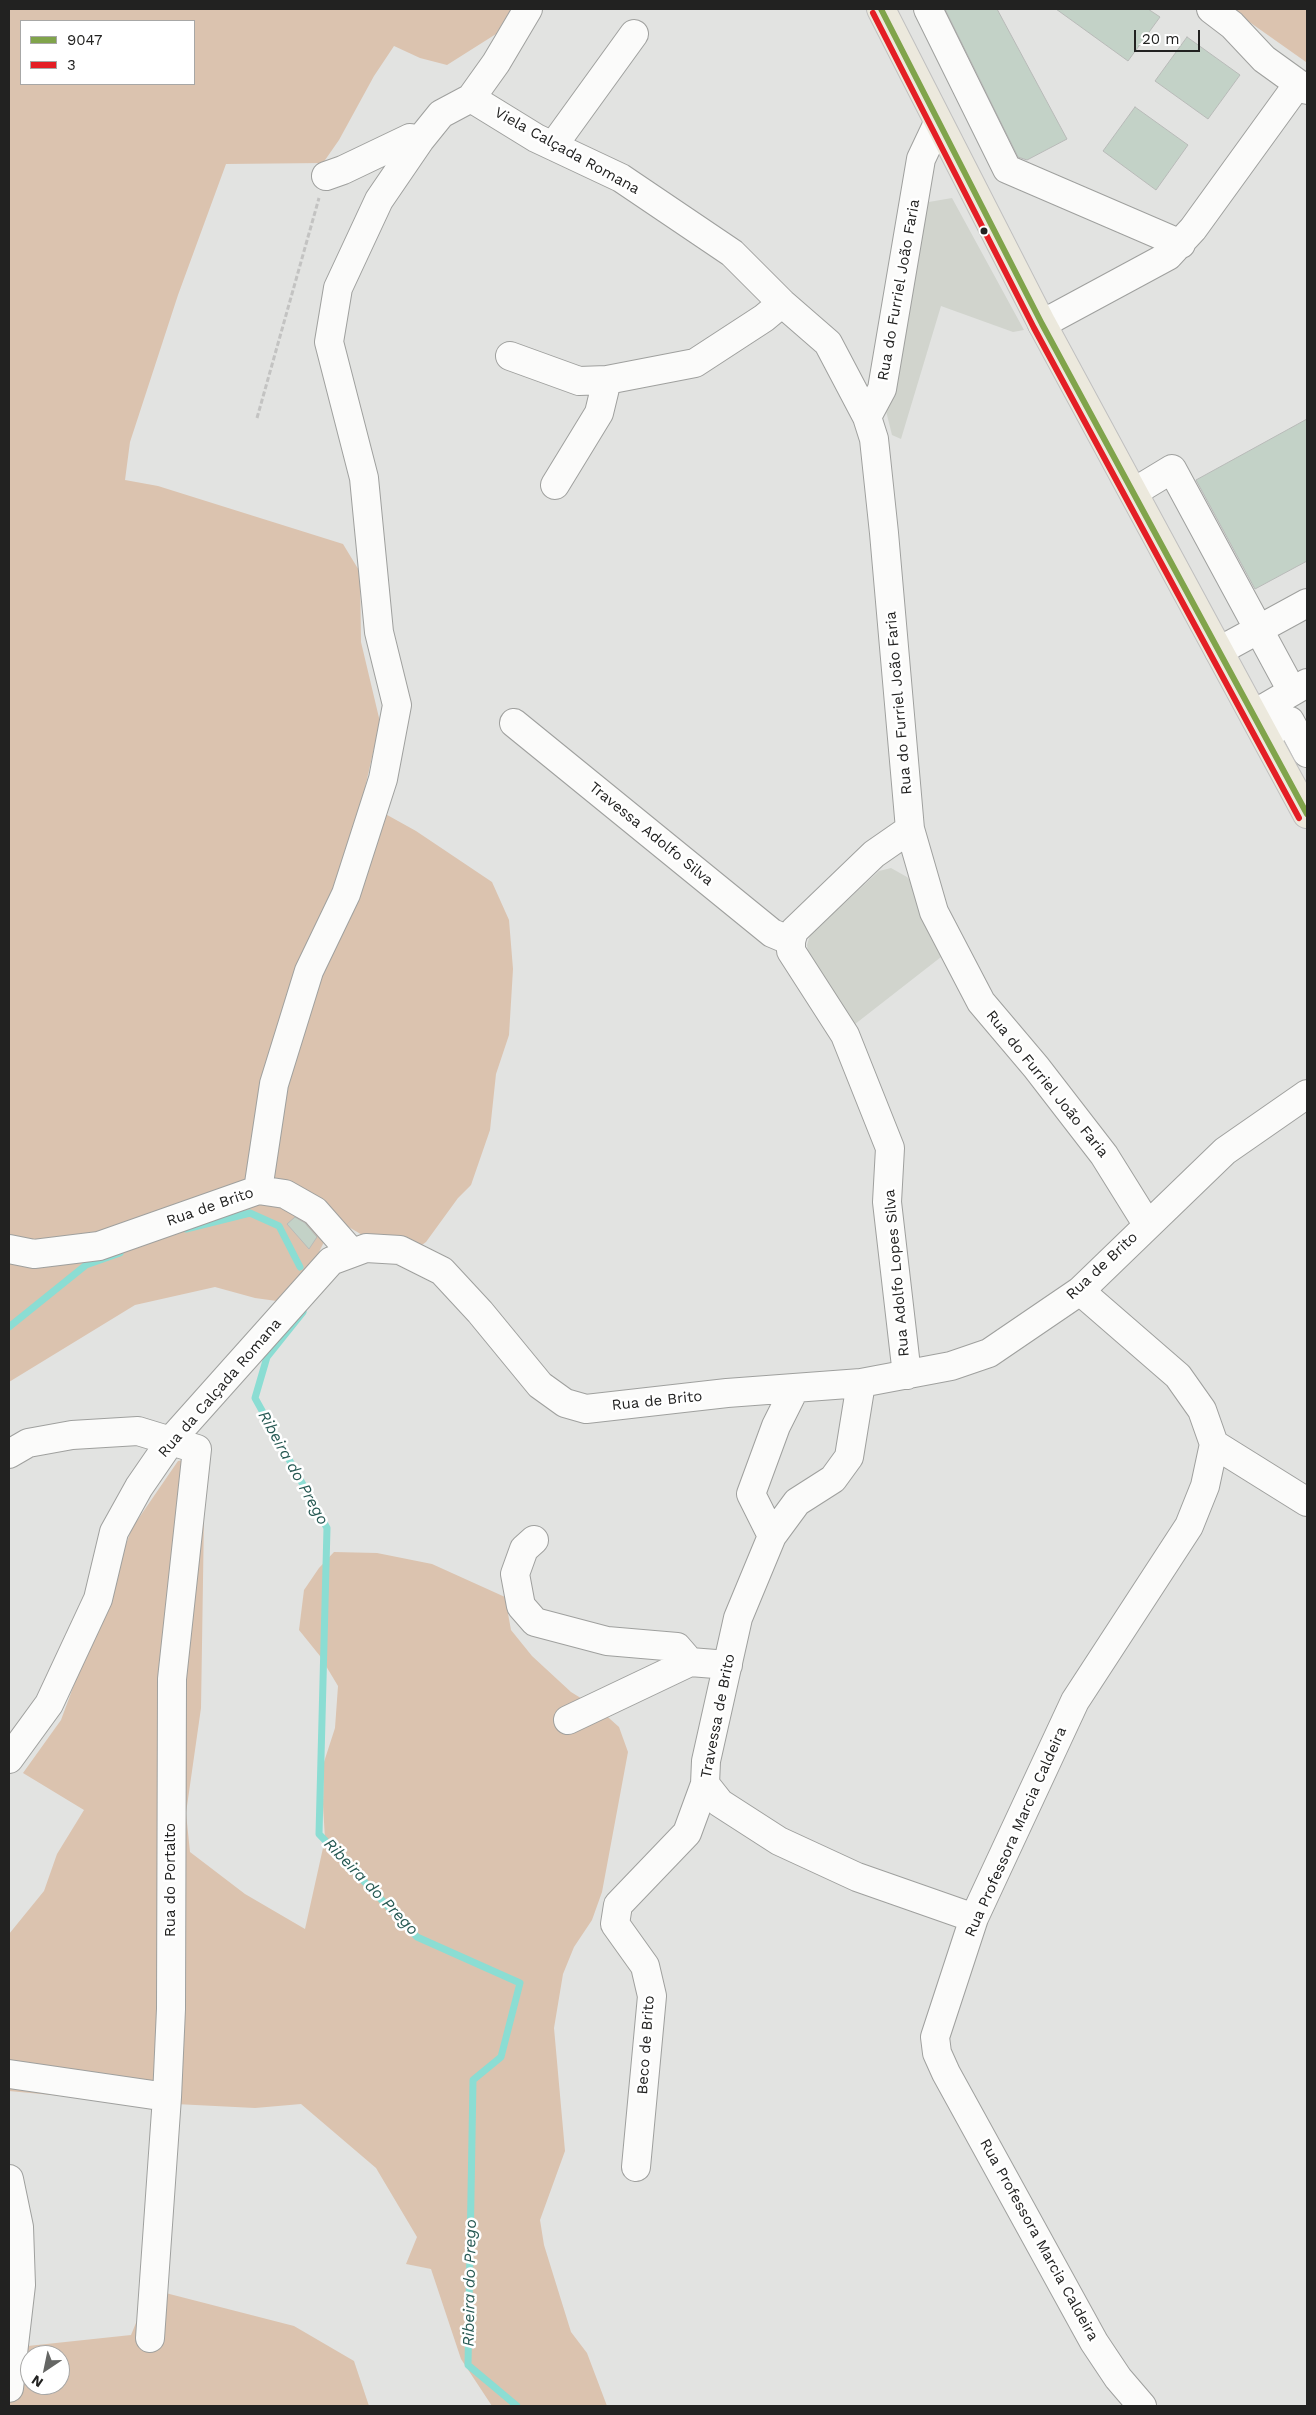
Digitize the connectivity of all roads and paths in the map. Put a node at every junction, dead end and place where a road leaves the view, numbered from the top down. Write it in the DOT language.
graph roads {
  1 [pos="528,9"];
  2 [pos="881,9"];
  3 [pos="928,9"];
  4 [pos="1211,9"];
  5 [pos="634,34"];
  6 [pos="1303,87"];
  7 [pos="471,98"];
  8 [pos="938,123"];
  9 [pos="420,140"];
  10 [pos="553,146"];
  11 [pos="326,176"];
  12 [pos="1181,244"];
  13 [pos="782,303"];
  14 [pos="1042,324"];
  15 [pos="510,356"];
  16 [pos="607,380"];
  17 [pos="867,417"];
  18 [pos="257,418"];
  19 [pos="555,485"];
  20 [pos="1134,492"];
  21 [pos="1307,603"];
  22 [pos="1258,628"];
  23 [pos="1219,650"];
  24 [pos="1300,687"];
  25 [pos="514,723"];
  26 [pos="1259,725"];
  27 [pos="1307,752"];
  28 [pos="1307,814"];
  29 [pos="910,829"];
  30 [pos="791,940"];
  31 [pos="1307,1094"];
  32 [pos="258,1190"];
  33 [pos="1147,1224"];
  34 [pos="9,1249"];
  35 [pos="352,1253"];
  36 [pos="1080,1291"];
  37 [pos="907,1375"];
  38 [pos="861,1383"];
  39 [pos="795,1388"];
  40 [pos="172,1439"];
  41 [pos="1214,1444"];
  42 [pos="9,1454"];
  43 [pos="1307,1502"];
  44 [pos="772,1536"];
  45 [pos="534,1540"];
  46 [pos="690,1662"];
  47 [pos="728,1665"];
  48 [pos="568,1720"];
  49 [pos="9,1759"];
  50 [pos="704,1784"];
  51 [pos="974,1918"];
  52 [pos="9,2074"];
  53 [pos="167,2097"];
  54 [pos="636,2167"];
  55 [pos="9,2179"];
  56 [pos="150,2338"];
  57 [pos="9,2388"];
  58 [pos="1142,2406"];
  1 -- 7 [label="street"];
  2 -- 8 [label="main road"];
  3 -- 12 [label="street"];
  4 -- 6 [label="street"];
  5 -- 10 [label="street"];
  6 -- 12 [label="street"];
  7 -- 9 [label="street"];
  7 -- 10 [label="street, Viela Calçada Romana"];
  8 -- 14 [label="main road"];
  8 -- 17 [label="street, Rua do Furriel João Faria"];
  9 -- 11 [label="street"];
  9 -- 32 [label="street"];
  10 -- 13 [label="street, Viela Calçada Romana"];
  11 -- 18 [label="path"];
  12 -- 14 [label="street"];
  13 -- 16 [label="street"];
  13 -- 17 [label="street, Viela Calçada Romana"];
  14 -- 20 [label="main road"];
  15 -- 16 [label="street"];
  16 -- 19 [label="street"];
  17 -- 29 [label="street, Rua do Furriel João Faria"];
  20 -- 22 [label="street"];
  20 -- 23 [label="main road"];
  21 -- 22 [label="street"];
  22 -- 23 [label="street"];
  22 -- 24 [label="street"];
  23 -- 26 [label="main road"];
  24 -- 26 [label="street"];
  25 -- 30 [label="street, Travessa Adolfo Silva"];
  26 -- 27 [label="street"];
  26 -- 28 [label="main road"];
  29 -- 30 [label="street"];
  29 -- 33 [label="street, Rua do Furriel João Faria"];
  30 -- 37 [label="street, Rua Adolfo Lopes Silva"];
  31 -- 33 [label="street, Rua de Brito"];
  32 -- 34 [label="street, Rua de Brito"];
  32 -- 35 [label="street, Rua de Brito"];
  33 -- 36 [label="street, Rua de Brito"];
  35 -- 39 [label="street, Rua de Brito"];
  35 -- 40 [label="street, Rua da Calçada Romana"];
  36 -- 37 [label="street, Rua de Brito"];
  36 -- 41 [label="street"];
  37 -- 38 [label="street, Rua de Brito"];
  38 -- 39 [label="street, Rua de Brito"];
  38 -- 44 [label="street, Travessa de Brito"];
  39 -- 44 [label="street"];
  40 -- 42 [label="street"];
  40 -- 49 [label="street, Rua da Calçada Romana"];
  40 -- 53 [label="street, Rua do Portalto"];
  41 -- 43 [label="street"];
  41 -- 51 [label="street, Rua Professora Marcia Caldeira"];
  44 -- 47 [label="street, Travessa de Brito"];
  45 -- 46 [label="street"];
  46 -- 47 [label="street"];
  46 -- 48 [label="street"];
  47 -- 50 [label="street, Travessa de Brito"];
  50 -- 51 [label="street, Travessa de Brito"];
  50 -- 54 [label="street, Beco de Brito"];
  51 -- 58 [label="street, Rua Professora Marcia Caldeira"];
  52 -- 53 [label="street"];
  53 -- 56 [label="street, Rua do Portalto"];
  55 -- 57 [label="street"];
}
